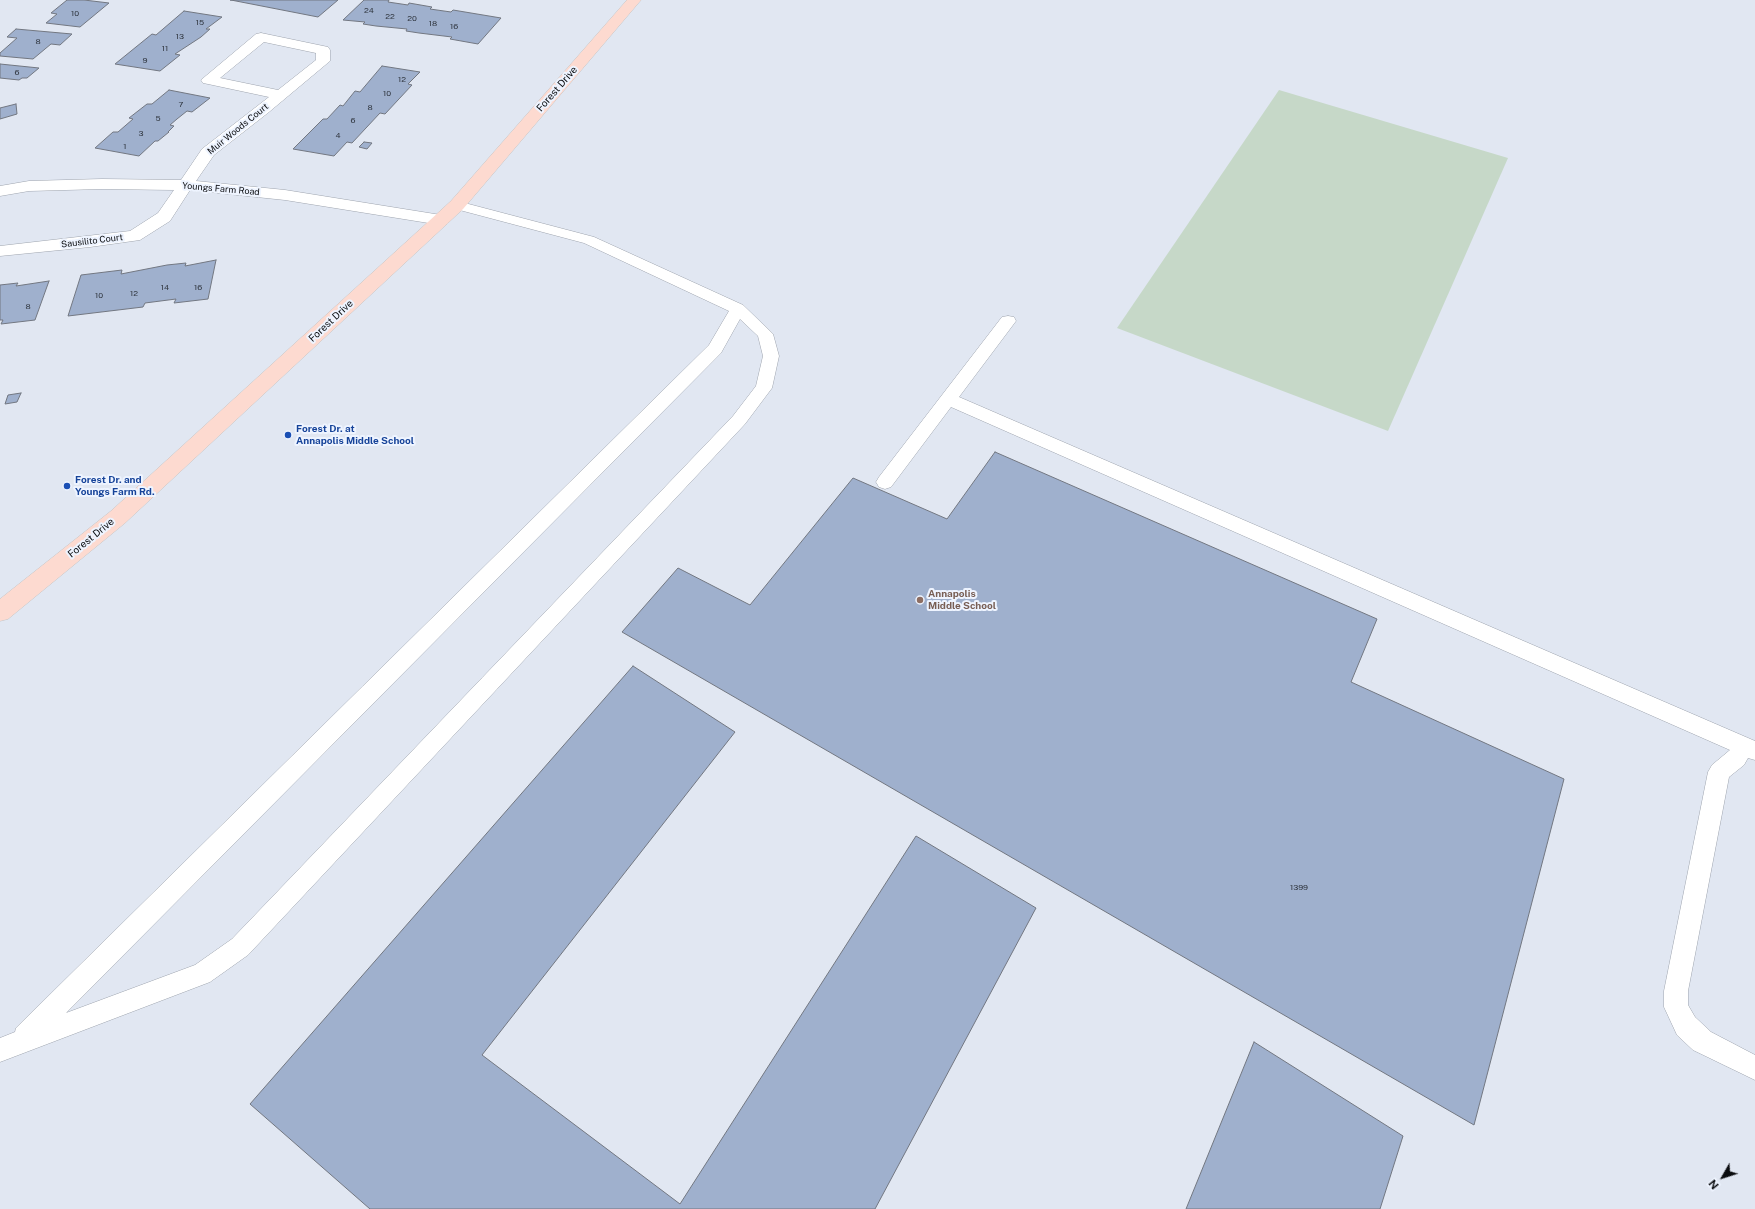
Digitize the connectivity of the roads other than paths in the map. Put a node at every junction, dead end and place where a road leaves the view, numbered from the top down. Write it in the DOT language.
graph roads {
  1 [pos="634,0"];
  2 [pos="281,95"];
  3 [pos="185,184"];
  4 [pos="0,191"];
  5 [pos="456,205"];
  6 [pos="441,220"];
  7 [pos="0,251"];
  8 [pos="738,309"];
  9 [pos="1008,321"];
  10 [pos="949,399"];
  11 [pos="885,482"];
  12 [pos="0,612"];
  13 [pos="1749,748"];
  14 [pos="20,1042"];
  15 [pos="0,1050"];
  16 [pos="1755,1068"];
  1 -- 5 [label="main road, Forest Drive"];
  2 -- 2 [label="street, Muir Woods Court"];
  2 -- 3 [label="street, Muir Woods Court"];
  3 -- 4 [label="street, Youngs Farm Road"];
  3 -- 6 [label="street, Youngs Farm Road"];
  3 -- 7 [label="street, Sausilito Court"];
  5 -- 6 [label="main road, Forest Drive"];
  5 -- 8 [label="lane"];
  6 -- 12 [label="main road, Forest Drive"];
  8 -- 14 [label="lane"];
  8 -- 14 [label="lane"];
  9 -- 10 [label="lane"];
  10 -- 11 [label="lane"];
  10 -- 13 [label="lane"];
  13 -- 16 [label="lane"];
  14 -- 15 [label="lane"];
}
